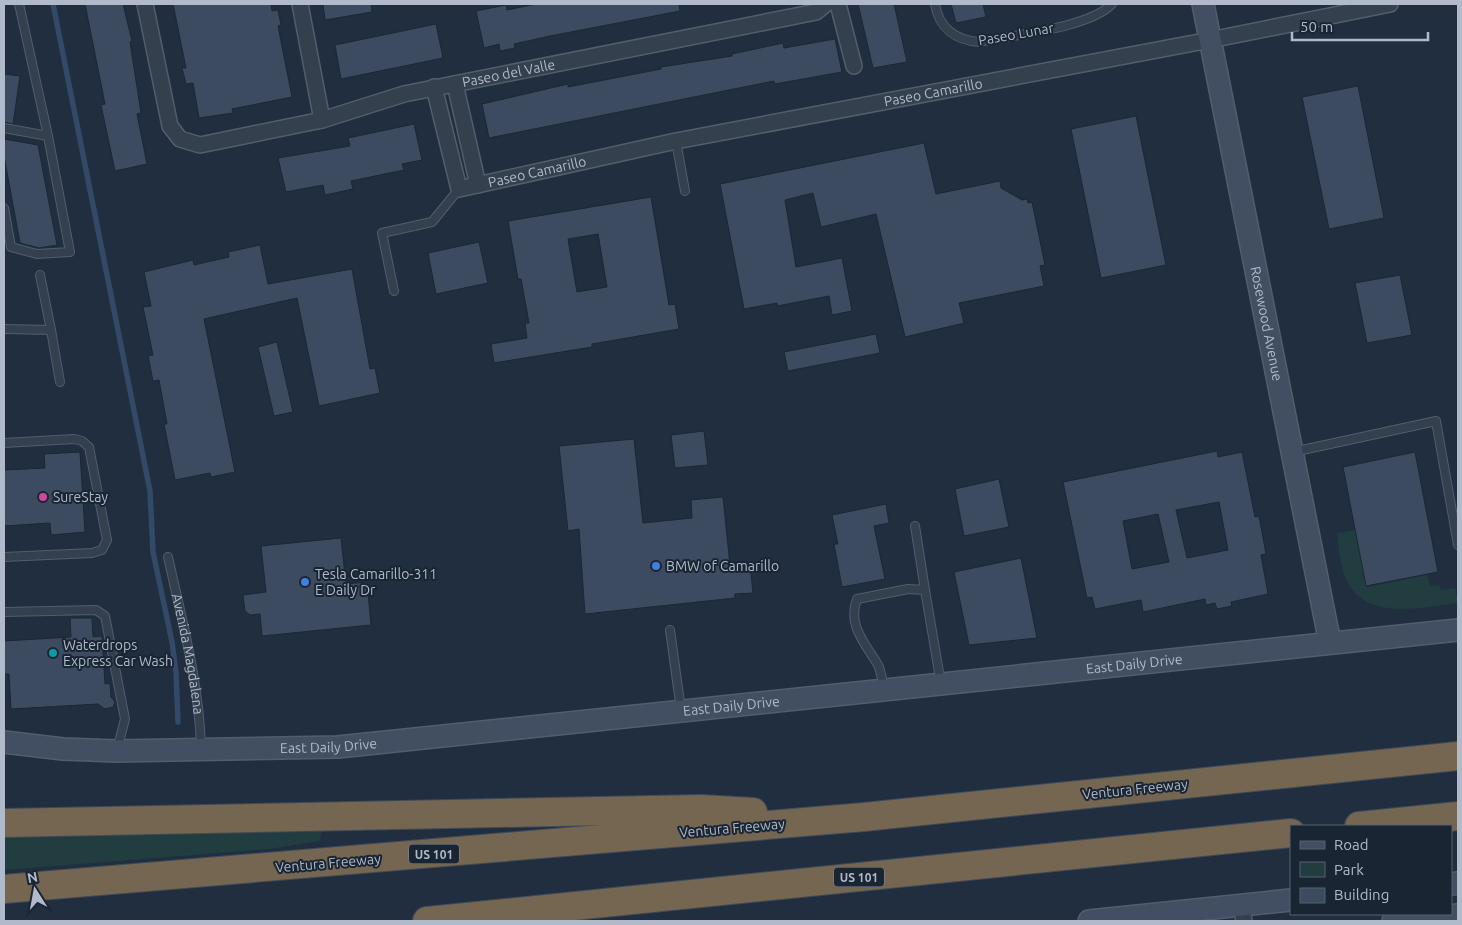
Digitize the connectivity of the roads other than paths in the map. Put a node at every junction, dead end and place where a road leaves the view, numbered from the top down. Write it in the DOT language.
graph roads {
  1 [pos="19,4"];
  2 [pos="145,4"];
  3 [pos="300,4"];
  4 [pos="826,4"];
  5 [pos="838,4"];
  6 [pos="935,4"];
  7 [pos="1112,4"];
  8 [pos="1203,4"];
  9 [pos="1390,4"];
  10 [pos="1343,8"];
  11 [pos="1210,40"];
  12 [pos="854,66"];
  13 [pos="455,84"];
  14 [pos="434,87"];
  15 [pos="322,120"];
  16 [pos="4,128"];
  17 [pos="48,136"];
  18 [pos="676,140"];
  19 [pos="478,185"];
  20 [pos="459,189"];
  21 [pos="685,191"];
  22 [pos="4,208"];
  23 [pos="40,275"];
  24 [pos="394,291"];
  25 [pos="4,329"];
  26 [pos="51,330"];
  27 [pos="60,382"];
  28 [pos="4,443"];
  29 [pos="1293,452"];
  30 [pos="915,526"];
  31 [pos="1458,545"];
  32 [pos="4,557"];
  33 [pos="168,557"];
  34 [pos="925,590"];
  35 [pos="4,612"];
  36 [pos="670,630"];
  37 [pos="1458,630"];
  38 [pos="1330,643"];
  39 [pos="941,684"];
  40 [pos="885,690"];
  41 [pos="681,712"];
  42 [pos="4,742"];
  43 [pos="201,750"];
  44 [pos="117,751"];
  45 [pos="1458,756"];
  46 [pos="1458,816"];
  47 [pos="864,817"];
  48 [pos="4,823"];
  49 [pos="1369,825"];
  50 [pos="1290,833"];
  51 [pos="4,889"];
  52 [pos="1290,900"];
  53 [pos="1242,913"];
  54 [pos="1458,915"];
  55 [pos="427,921"];
  56 [pos="1089,921"];
  57 [pos="1392,921"];
  1 -- 17 [label="lane"];
  2 -- 15 [label="street, Paseo del Valle"];
  3 -- 15 [label="street"];
  4 -- 13 [label="street, Paseo del Valle"];
  5 -- 12 [label="street"];
  6 -- 7 [label="lane, Paseo Lunar"];
  8 -- 11 [label="main road, Rosewood Avenue"];
  9 -- 10 [label="street, Paseo Camarillo"];
  10 -- 11 [label="street, Paseo Camarillo"];
  11 -- 18 [label="street, Paseo Camarillo"];
  11 -- 29 [label="main road, Rosewood Avenue"];
  13 -- 14 [label="street, Paseo del Valle"];
  13 -- 19 [label="street, Paseo Camarillo"];
  14 -- 15 [label="street, Paseo del Valle"];
  14 -- 20 [label="street"];
  16 -- 17 [label="lane"];
  17 -- 22 [label="lane"];
  18 -- 19 [label="street, Paseo Camarillo"];
  18 -- 21 [label="lane"];
  19 -- 20 [label="street, Paseo Camarillo"];
  20 -- 24 [label="lane"];
  23 -- 26 [label="lane"];
  25 -- 26 [label="lane"];
  26 -- 27 [label="lane"];
  28 -- 32 [label="lane"];
  29 -- 31 [label="lane"];
  29 -- 38 [label="main road, Rosewood Avenue"];
  30 -- 34 [label="lane"];
  33 -- 43 [label="lane, Avenida Magdalena"];
  34 -- 39 [label="lane"];
  34 -- 40 [label="lane"];
  35 -- 44 [label="lane"];
  36 -- 41 [label="lane"];
  37 -- 38 [label="main road, East Daily Drive"];
  38 -- 39 [label="main road, East Daily Drive"];
  39 -- 40 [label="main road, East Daily Drive"];
  40 -- 41 [label="main road, East Daily Drive"];
  41 -- 43 [label="main road, East Daily Drive"];
  42 -- 44 [label="main road, East Daily Drive"];
  43 -- 44 [label="main road, East Daily Drive"];
  45 -- 47 [label="highway, Ventura Freeway / US 101"];
  46 -- 49 [label="highway"];
  47 -- 48 [label="highway"];
  47 -- 51 [label="highway, Ventura Freeway / US 101"];
  50 -- 55 [label="highway, US 101"];
  52 -- 53 [label="main road"];
  53 -- 56 [label="main road"];
  54 -- 57 [label="main road"];
}
